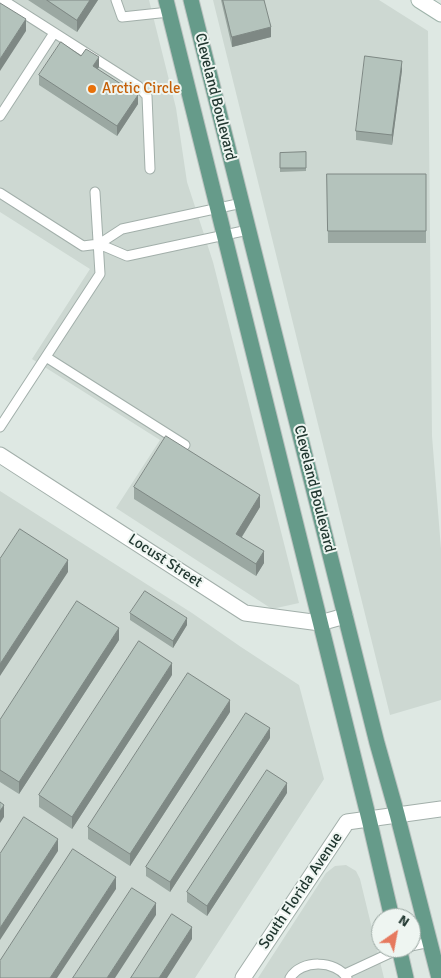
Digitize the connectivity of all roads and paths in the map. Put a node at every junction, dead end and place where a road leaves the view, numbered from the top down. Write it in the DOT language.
graph roads {
  1 [pos="3,0"];
  2 [pos="116,0"];
  3 [pos="191,0"];
  4 [pos="419,0"];
  5 [pos="167,6"];
  6 [pos="441,14"];
  7 [pos="54,33"];
  8 [pos="0,116"];
  9 [pos="150,169"];
  10 [pos="94,192"];
  11 [pos="0,193"];
  12 [pos="242,203"];
  13 [pos="218,208"];
  14 [pos="248,230"];
  15 [pos="224,235"];
  16 [pos="99,244"];
  17 [pos="46,357"];
  18 [pos="0,427"];
  19 [pos="185,445"];
  20 [pos="0,454"];
  21 [pos="345,616"];
  22 [pos="320,623"];
  23 [pos="441,809"];
  24 [pos="397,814"];
  25 [pos="369,819"];
  26 [pos="390,908"];
  27 [pos="430,942"];
  28 [pos="421,944"];
  29 [pos="381,958"];
  30 [pos="402,958"];
  31 [pos="346,976"];
  32 [pos="243,978"];
  33 [pos="290,978"];
  34 [pos="406,978"];
  35 [pos="439,978"];
  1 -- 7 [label="lane"];
  2 -- 5 [label="lane"];
  3 -- 12 [label="main road, Cleveland Boulevard"];
  4 -- 6 [label="street"];
  5 -- 13 [label="main road, Cleveland Boulevard"];
  7 -- 8 [label="lane"];
  7 -- 9 [label="lane"];
  10 -- 16 [label="lane"];
  11 -- 16 [label="lane"];
  12 -- 13 [label="lane"];
  12 -- 14 [label="main road, Cleveland Boulevard"];
  13 -- 15 [label="main road, Cleveland Boulevard"];
  13 -- 16 [label="lane"];
  14 -- 15 [label="lane"];
  14 -- 21 [label="main road, Cleveland Boulevard"];
  15 -- 16 [label="lane"];
  15 -- 22 [label="main road, Cleveland Boulevard"];
  16 -- 17 [label="lane"];
  17 -- 18 [label="lane"];
  17 -- 19 [label="lane"];
  20 -- 22 [label="street, Locust Street"];
  21 -- 22 [label="street, Locust Street"];
  21 -- 24 [label="main road, Cleveland Boulevard"];
  22 -- 25 [label="main road, Cleveland Boulevard"];
  23 -- 24 [label="street, South Florida Avenue"];
  24 -- 25 [label="street, South Florida Avenue"];
  24 -- 27 [label="main road, Cleveland Boulevard"];
  25 -- 26 [label="main road, Cleveland Boulevard"];
  25 -- 32 [label="street, South Florida Avenue"];
  27 -- 28 [label="lane"];
  27 -- 35 [label="main road, Cleveland Boulevard"];
  29 -- 31 [label="lane"];
  30 -- 34 [label="main road"];
  31 -- 33 [label="lane"];
}
